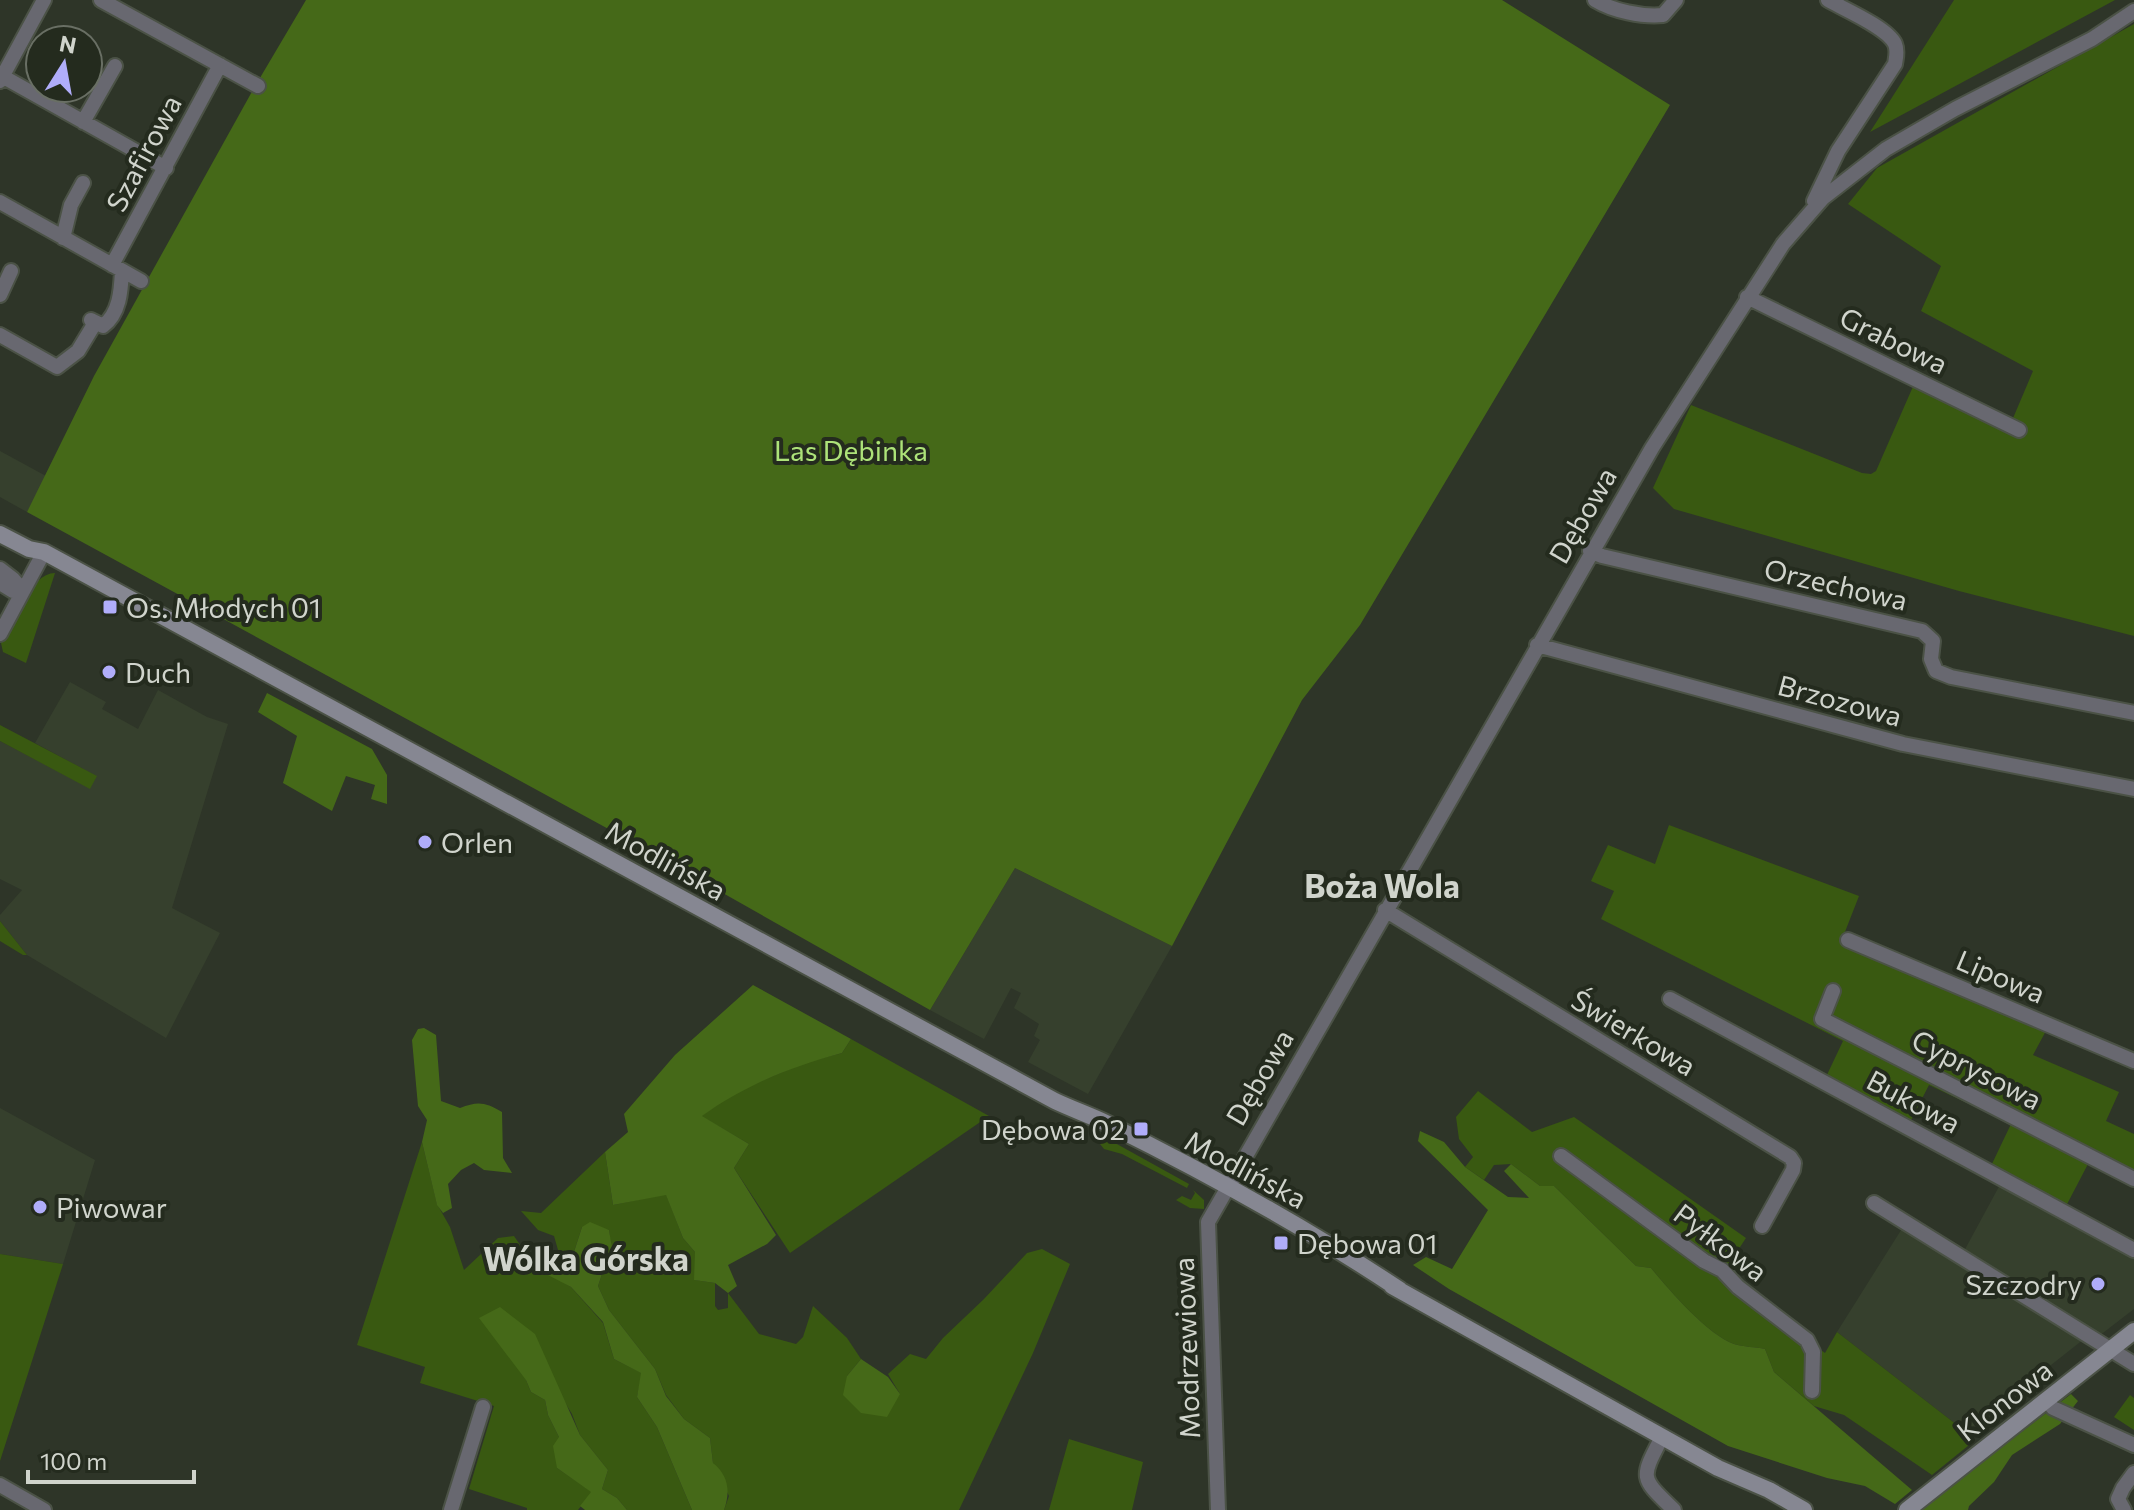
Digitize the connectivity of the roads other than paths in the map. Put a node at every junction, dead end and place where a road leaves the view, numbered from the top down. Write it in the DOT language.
graph roads {
  1 [pos="44,0"];
  2 [pos="101,0"];
  3 [pos="1595,0"];
  4 [pos="1676,0"];
  5 [pos="1828,0"];
  6 [pos="2134,11"];
  7 [pos="220,65"];
  8 [pos="115,66"];
  9 [pos="1,78"];
  10 [pos="258,86"];
  11 [pos="83,122"];
  12 [pos="166,168"];
  13 [pos="83,183"];
  14 [pos="0,202"];
  15 [pos="1807,216"];
  16 [pos="63,238"];
  17 [pos="117,268"];
  18 [pos="11,271"];
  19 [pos="141,281"];
  20 [pos="0,295"];
  21 [pos="1747,297"];
  22 [pos="0,335"];
  23 [pos="2019,430"];
  24 [pos="0,523"];
  25 [pos="0,534"];
  26 [pos="1590,551"];
  27 [pos="44,552"];
  28 [pos="0,569"];
  29 [pos="0,583"];
  30 [pos="23,591"];
  31 [pos="0,634"];
  32 [pos="1537,645"];
  33 [pos="2134,713"];
  34 [pos="2134,789"];
  35 [pos="1385,910"];
  36 [pos="1848,940"];
  37 [pos="1833,991"];
  38 [pos="1670,999"];
  39 [pos="2134,1061"];
  40 [pos="1561,1156"];
  41 [pos="2134,1179"];
  42 [pos="1223,1192"];
  43 [pos="1874,1203"];
  44 [pos="1762,1226"];
  45 [pos="2134,1250"];
  46 [pos="2134,1331"];
  47 [pos="2110,1350"];
  48 [pos="2134,1364"];
  49 [pos="1812,1391"];
  50 [pos="2046,1400"];
  51 [pos="483,1407"];
  52 [pos="1662,1437"];
  53 [pos="2134,1445"];
  54 [pos="1718,1468"];
  55 [pos="2134,1473"];
  56 [pos="0,1485"];
  57 [pos="44,1510"];
  58 [pos="451,1510"];
  59 [pos="1218,1510"];
  60 [pos="1674,1510"];
  61 [pos="1782,1510"];
  62 [pos="1804,1510"];
  63 [pos="1907,1510"];
  64 [pos="2124,1510"];
  1 -- 9 [label="street"];
  2 -- 7 [label="street"];
  3 -- 4 [label="street"];
  5 -- 15 [label="street"];
  6 -- 15 [label="street, Dębowa"];
  7 -- 10 [label="street"];
  7 -- 12 [label="street, Szafirowa"];
  8 -- 11 [label="street"];
  9 -- 11 [label="street"];
  11 -- 12 [label="street"];
  12 -- 17 [label="street, Szafirowa"];
  13 -- 16 [label="street"];
  14 -- 16 [label="street"];
  15 -- 21 [label="street, Dębowa"];
  16 -- 17 [label="street"];
  17 -- 19 [label="street"];
  17 -- 22 [label="street, Szafirowa"];
  18 -- 20 [label="street"];
  21 -- 23 [label="street, Grabowa"];
  21 -- 26 [label="street, Dębowa"];
  24 -- 27 [label="main road"];
  25 -- 27 [label="main road"];
  26 -- 32 [label="street, Dębowa"];
  26 -- 33 [label="street, Orzechowa"];
  27 -- 30 [label="street"];
  27 -- 42 [label="main road, Modlińska"];
  28 -- 30 [label="street"];
  29 -- 30 [label="street"];
  30 -- 31 [label="street"];
  32 -- 34 [label="street, Brzozowa"];
  32 -- 35 [label="street, Dębowa"];
  35 -- 42 [label="street, Dębowa"];
  35 -- 44 [label="street, Świerkowa"];
  36 -- 39 [label="street, Lipowa"];
  37 -- 41 [label="street, Cyprysowa"];
  38 -- 45 [label="street, Bukowa"];
  40 -- 49 [label="street, Pyłkowa"];
  42 -- 52 [label="main road, Modlińska"];
  42 -- 59 [label="street, Modrzewiowa"];
  43 -- 47 [label="street"];
  46 -- 47 [label="main road, Klonowa"];
  47 -- 48 [label="street"];
  47 -- 50 [label="main road, Klonowa"];
  50 -- 53 [label="street"];
  50 -- 63 [label="main road, Klonowa"];
  51 -- 58 [label="street"];
  52 -- 54 [label="main road, Modlińska"];
  52 -- 60 [label="street"];
  54 -- 61 [label="main road, Modlińska"];
  54 -- 62 [label="main road, Modlińska"];
  55 -- 64 [label="street"];
  56 -- 57 [label="street"];
}
